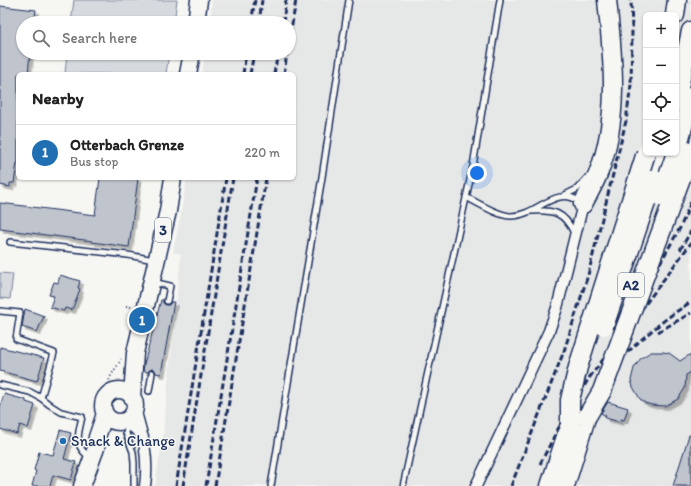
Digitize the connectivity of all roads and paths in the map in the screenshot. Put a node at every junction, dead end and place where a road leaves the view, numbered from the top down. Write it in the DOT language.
graph roads {
  1 [pos="199,0"];
  2 [pos="349,0"];
  3 [pos="500,0"];
  4 [pos="607,0"];
  5 [pos="677,0"];
  6 [pos="675,12"];
  7 [pos="197,16"];
  8 [pos="691,31"];
  9 [pos="191,60"];
  10 [pos="188,72"];
  11 [pos="679,88"];
  12 [pos="691,97"];
  13 [pos="612,106"];
  14 [pos="679,142"];
  15 [pos="600,149"];
  16 [pos="691,150"];
  17 [pos="645,156"];
  18 [pos="661,156"];
  19 [pos="675,156"];
  20 [pos="591,172"];
  21 [pos="173,180"];
  22 [pos="564,196"];
  23 [pos="466,197"];
  24 [pos="583,204"];
  25 [pos="531,212"];
  26 [pos="575,234"];
  27 [pos="10,242"];
  28 [pos="157,260"];
  29 [pos="152,281"];
  30 [pos="167,301"];
  31 [pos="126,306"];
  32 [pos="130,307"];
  33 [pos="0,311"];
  34 [pos="135,353"];
  35 [pos="152,373"];
  36 [pos="0,385"];
  37 [pos="116,390"];
  38 [pos="149,392"];
  39 [pos="41,398"];
  40 [pos="134,403"];
  41 [pos="120,421"];
  42 [pos="578,421"];
  43 [pos="143,437"];
  44 [pos="94,453"];
  45 [pos="82,486"];
  46 [pos="134,486"];
  47 [pos="145,486"];
  48 [pos="271,486"];
  49 [pos="403,486"];
  50 [pos="476,486"];
  51 [pos="550,486"];
  52 [pos="565,486"];
  1 -- 7 [label="main road"];
  2 -- 48 [label="lane"];
  3 -- 23 [label="lane"];
  4 -- 13 [label="highway"];
  5 -- 6 [label="highway"];
  8 -- 11 [label="highway"];
  9 -- 10 [label="main road"];
  12 -- 14 [label="highway, A2"];
  13 -- 15 [label="lane"];
  13 -- 24 [label="highway"];
  16 -- 42 [label="highway, bridge"];
  17 -- 42 [label="highway, bridge"];
  18 -- 42 [label="highway, A2, bridge"];
  19 -- 42 [label="highway, A2, bridge"];
  20 -- 22 [label="lane"];
  21 -- 28 [label="main road, 3"];
  22 -- 24 [label="lane"];
  22 -- 25 [label="lane"];
  23 -- 25 [label="lane"];
  23 -- 49 [label="lane"];
  24 -- 26 [label="street"];
  25 -- 26 [label="lane"];
  26 -- 50 [label="street"];
  27 -- 28 [label="lane"];
  28 -- 29 [label="main road, 3"];
  29 -- 30 [label="lane"];
  29 -- 34 [label="main road, 3"];
  31 -- 32 [label="path"];
  33 -- 39 [label="lane"];
  34 -- 37 [label="main road, 3"];
  34 -- 40 [label="main road, 3"];
  35 -- 38 [label="lane"];
  36 -- 39 [label="lane"];
  37 -- 40 [label="main road"];
  37 -- 41 [label="main road, 3"];
  39 -- 44 [label="lane"];
  40 -- 41 [label="main road, 3"];
  40 -- 43 [label="street"];
  41 -- 43 [label="street"];
  41 -- 44 [label="main road, 3"];
  41 -- 46 [label="lane"];
  42 -- 51 [label="highway, A2"];
  42 -- 52 [label="highway, A2"];
  43 -- 47 [label="street"];
  44 -- 45 [label="main road, 3"];
}
